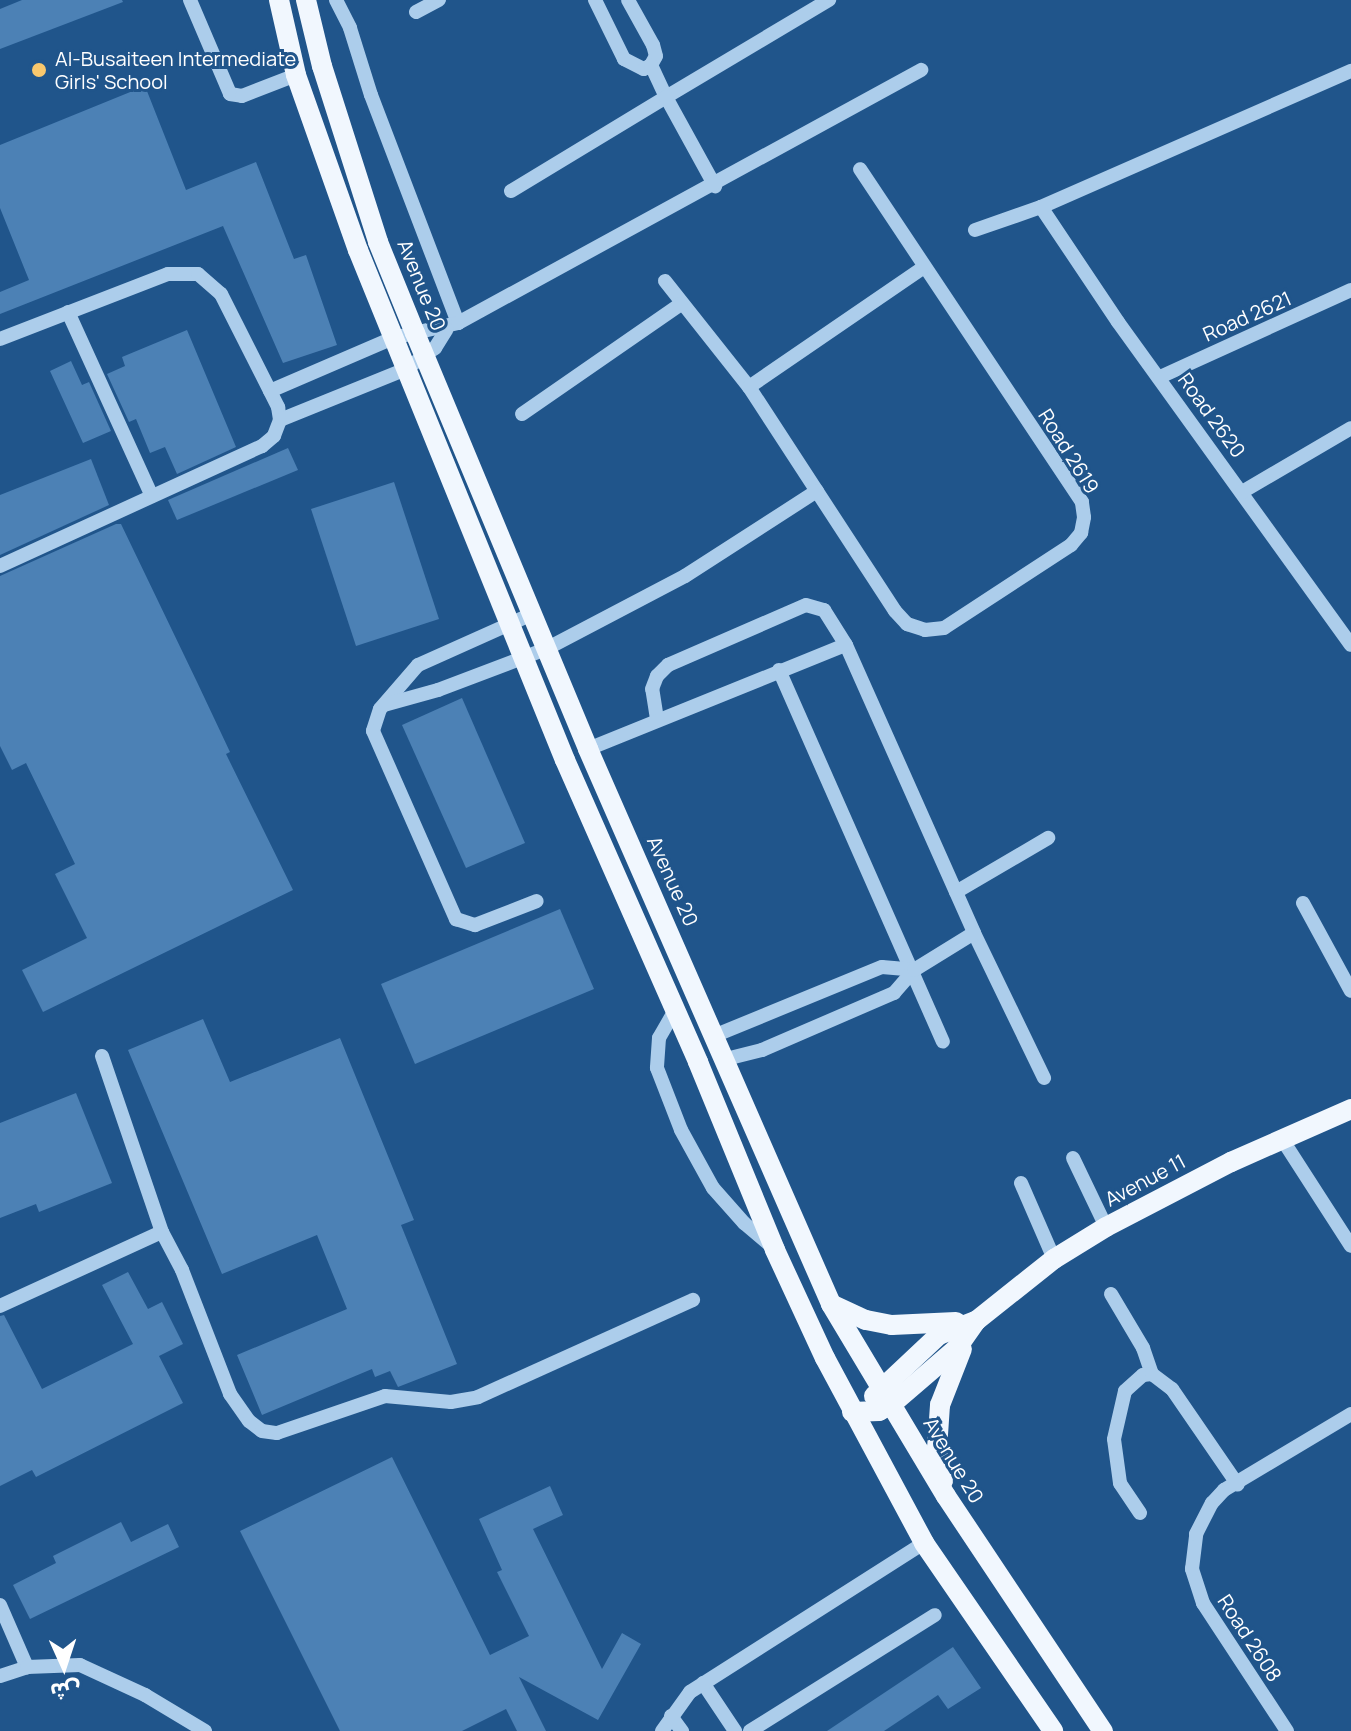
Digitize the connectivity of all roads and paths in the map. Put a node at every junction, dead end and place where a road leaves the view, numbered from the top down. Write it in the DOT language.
graph roads {
  1 [pos="190,0"];
  2 [pos="279,0"];
  3 [pos="306,0"];
  4 [pos="336,0"];
  5 [pos="439,0"];
  6 [pos="595,0"];
  7 [pos="628,0"];
  8 [pos="829,0"];
  9 [pos="416,12"];
  10 [pos="651,65"];
  11 [pos="921,70"];
  12 [pos="1351,71"];
  13 [pos="296,75"];
  14 [pos="666,97"];
  15 [pos="860,169"];
  16 [pos="715,186"];
  17 [pos="511,191"];
  18 [pos="1041,207"];
  19 [pos="975,230"];
  20 [pos="923,268"];
  21 [pos="665,281"];
  22 [pos="1351,290"];
  23 [pos="681,304"];
  24 [pos="68,312"];
  25 [pos="453,326"];
  26 [pos="415,333"];
  27 [pos="393,338"];
  28 [pos="0,339"];
  29 [pos="424,356"];
  30 [pos="406,369"];
  31 [pos="1160,377"];
  32 [pos="749,387"];
  33 [pos="270,391"];
  34 [pos="522,414"];
  35 [pos="280,420"];
  36 [pos="1351,428"];
  37 [pos="817,491"];
  38 [pos="1242,492"];
  39 [pos="152,496"];
  40 [pos="0,566"];
  41 [pos="532,614"];
  42 [pos="509,624"];
  43 [pos="846,645"];
  44 [pos="1351,645"];
  45 [pos="546,649"];
  46 [pos="523,657"];
  47 [pos="779,670"];
  48 [pos="384,705"];
  49 [pos="657,719"];
  50 [pos="588,749"];
  51 [pos="565,760"];
  52 [pos="1048,838"];
  53 [pos="956,892"];
  54 [pos="537,901"];
  55 [pos="1303,903"];
  56 [pos="974,933"];
  57 [pos="914,970"];
  58 [pos="1351,991"];
  59 [pos="674,1012"];
  60 [pos="716,1035"];
  61 [pos="943,1041"];
  62 [pos="102,1056"];
  63 [pos="726,1059"];
  64 [pos="698,1062"];
  65 [pos="1044,1078"];
  66 [pos="1351,1109"];
  67 [pos="1282,1139"];
  68 [pos="1073,1158"];
  69 [pos="1021,1183"];
  70 [pos="1106,1227"];
  71 [pos="162,1232"];
  72 [pos="1351,1246"];
  73 [pos="775,1250"];
  74 [pos="1054,1259"];
  75 [pos="1111,1294"];
  76 [pos="693,1300"];
  77 [pos="831,1304"];
  78 [pos="0,1306"];
  79 [pos="976,1321"];
  80 [pos="1152,1374"];
  81 [pos="887,1394"];
  82 [pos="1351,1414"];
  83 [pos="861,1418"];
  84 [pos="1238,1485"];
  85 [pos="946,1496"];
  86 [pos="1140,1513"];
  87 [pos="924,1543"];
  88 [pos="0,1605"];
  89 [pos="935,1615"];
  90 [pos="27,1667"];
  91 [pos="0,1676"];
  92 [pos="703,1683"];
  93 [pos="671,1716"];
  94 [pos="205,1731"];
  95 [pos="662,1731"];
  96 [pos="682,1731"];
  97 [pos="735,1731"];
  98 [pos="750,1731"];
  99 [pos="1053,1731"];
  100 [pos="1103,1731"];
  101 [pos="1287,1731"];
  1 -- 13 [label="street"];
  2 -- 13 [label="main road"];
  3 -- 26 [label="main road, Avenue 20"];
  4 -- 25 [label="street"];
  5 -- 9 [label="street"];
  6 -- 10 [label="street"];
  7 -- 10 [label="street"];
  8 -- 14 [label="street"];
  10 -- 14 [label="street"];
  11 -- 16 [label="street"];
  12 -- 18 [label="street"];
  13 -- 27 [label="main road"];
  14 -- 16 [label="street"];
  14 -- 17 [label="street"];
  15 -- 20 [label="street, Road 2619"];
  16 -- 25 [label="street"];
  18 -- 19 [label="street"];
  18 -- 31 [label="street, Road 2620"];
  20 -- 32 [label="street"];
  20 -- 37 [label="street, Road 2619"];
  21 -- 23 [label="street, Road 2619"];
  22 -- 31 [label="street, Road 2621"];
  23 -- 32 [label="street, Road 2619"];
  23 -- 34 [label="street"];
  24 -- 28 [label="street"];
  24 -- 33 [label="street"];
  24 -- 39 [label="street"];
  25 -- 26 [label="street"];
  25 -- 29 [label="street"];
  26 -- 27 [label="street"];
  26 -- 29 [label="main road, Avenue 20"];
  27 -- 30 [label="main road"];
  27 -- 33 [label="street"];
  29 -- 30 [label="street"];
  29 -- 41 [label="main road, Avenue 20"];
  30 -- 35 [label="street"];
  30 -- 42 [label="main road"];
  31 -- 38 [label="street, Road 2620"];
  32 -- 37 [label="street, Road 2619"];
  33 -- 35 [label="street"];
  35 -- 39 [label="street"];
  36 -- 38 [label="street"];
  37 -- 45 [label="street"];
  38 -- 44 [label="street, Road 2620"];
  39 -- 40 [label="street"];
  41 -- 42 [label="street"];
  41 -- 45 [label="main road, Avenue 20"];
  42 -- 46 [label="main road"];
  42 -- 48 [label="street"];
  43 -- 47 [label="street"];
  43 -- 49 [label="street"];
  43 -- 53 [label="street"];
  45 -- 46 [label="street"];
  45 -- 50 [label="main road, Avenue 20"];
  46 -- 48 [label="street"];
  46 -- 51 [label="main road"];
  47 -- 49 [label="street"];
  47 -- 57 [label="street"];
  48 -- 54 [label="street"];
  49 -- 50 [label="street"];
  50 -- 51 [label="main road"];
  50 -- 60 [label="main road, Avenue 20"];
  51 -- 59 [label="main road"];
  52 -- 53 [label="street"];
  53 -- 56 [label="street"];
  55 -- 58 [label="street"];
  56 -- 57 [label="street"];
  56 -- 65 [label="street"];
  57 -- 60 [label="street"];
  57 -- 61 [label="street"];
  57 -- 63 [label="street"];
  59 -- 64 [label="main road"];
  59 -- 73 [label="street"];
  60 -- 63 [label="main road, Avenue 20"];
  62 -- 71 [label="street"];
  63 -- 64 [label="main road"];
  63 -- 77 [label="main road, Avenue 20"];
  64 -- 73 [label="main road"];
  66 -- 67 [label="main road, Avenue 11"];
  67 -- 70 [label="main road, Avenue 11"];
  67 -- 72 [label="street"];
  68 -- 70 [label="street"];
  69 -- 74 [label="street"];
  70 -- 74 [label="main road, Avenue 11"];
  71 -- 76 [label="street"];
  71 -- 78 [label="street"];
  73 -- 83 [label="main road"];
  74 -- 79 [label="main road, Avenue 11"];
  75 -- 80 [label="street"];
  77 -- 79 [label="main road"];
  77 -- 81 [label="main road, Avenue 20"];
  79 -- 81 [label="main road, Avenue 11"];
  79 -- 85 [label="main road"];
  80 -- 84 [label="street"];
  80 -- 86 [label="street"];
  81 -- 83 [label="main road, Avenue 11"];
  81 -- 85 [label="main road, Avenue 20"];
  82 -- 84 [label="street, Road 2608"];
  83 -- 87 [label="main road"];
  84 -- 101 [label="street, Road 2608"];
  85 -- 100 [label="main road, Avenue 20"];
  87 -- 92 [label="street"];
  87 -- 99 [label="main road"];
  88 -- 90 [label="street"];
  89 -- 98 [label="street"];
  90 -- 91 [label="street"];
  90 -- 94 [label="street"];
  92 -- 93 [label="street"];
  92 -- 97 [label="street"];
  93 -- 95 [label="street"];
  93 -- 96 [label="street"];
}
